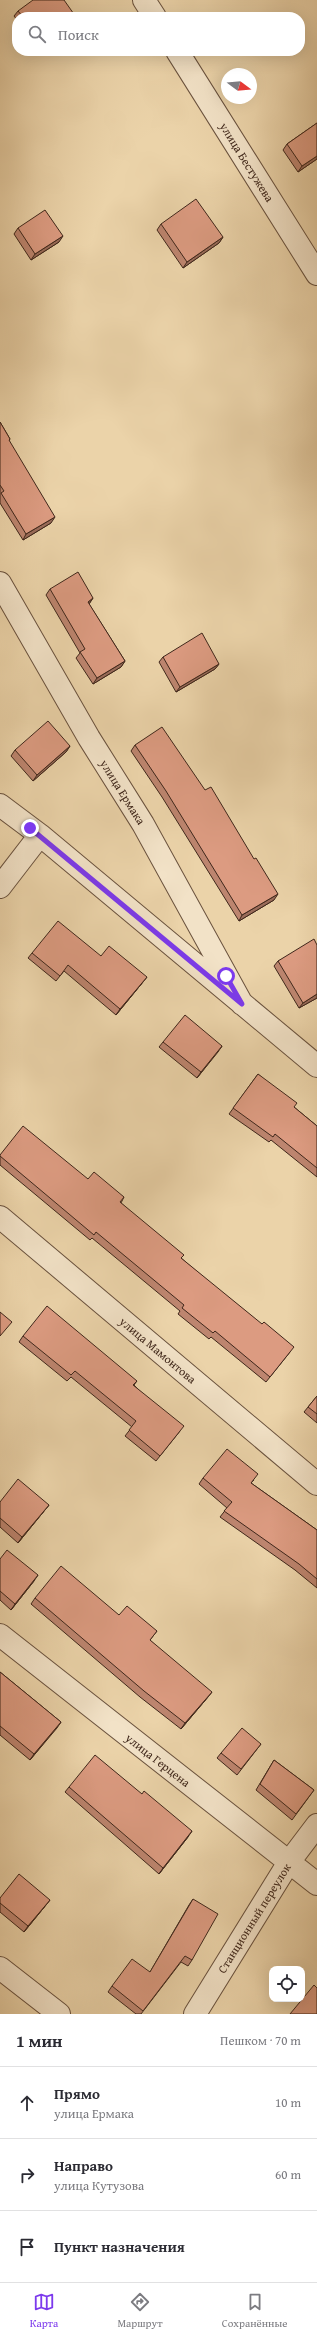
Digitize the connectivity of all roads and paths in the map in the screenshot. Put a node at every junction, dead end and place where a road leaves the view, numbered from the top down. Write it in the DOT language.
graph roads {
  1 [pos="144,0"];
  2 [pos="152,12"];
  3 [pos="179,56"];
  4 [pos="317,274"];
  5 [pos="0,583"];
  6 [pos="0,805"];
  7 [pos="40,835"];
  8 [pos="0,887"];
  9 [pos="242,1004"];
  10 [pos="317,1066"];
  11 [pos="0,1217"];
  12 [pos="317,1484"];
  13 [pos="0,1634"];
  14 [pos="317,1825"];
  15 [pos="288,1862"];
  16 [pos="317,1884"];
  17 [pos="0,1968"];
  18 [pos="59,2014"];
  19 [pos="195,2014"];
  1 -- 2 [label="street"];
  3 -- 4 [label="street, улица Бестужева"];
  5 -- 9 [label="street, улица Ермака"];
  6 -- 7 [label="street"];
  7 -- 8 [label="street"];
  7 -- 9 [label="street"];
  9 -- 10 [label="street"];
  11 -- 12 [label="street, улица Мамонтова"];
  13 -- 15 [label="street, улица Герцена"];
  14 -- 15 [label="street, Станционный переулок"];
  15 -- 16 [label="street, улица Герцена"];
  15 -- 19 [label="street, Станционный переулок"];
  17 -- 18 [label="street"];
}
